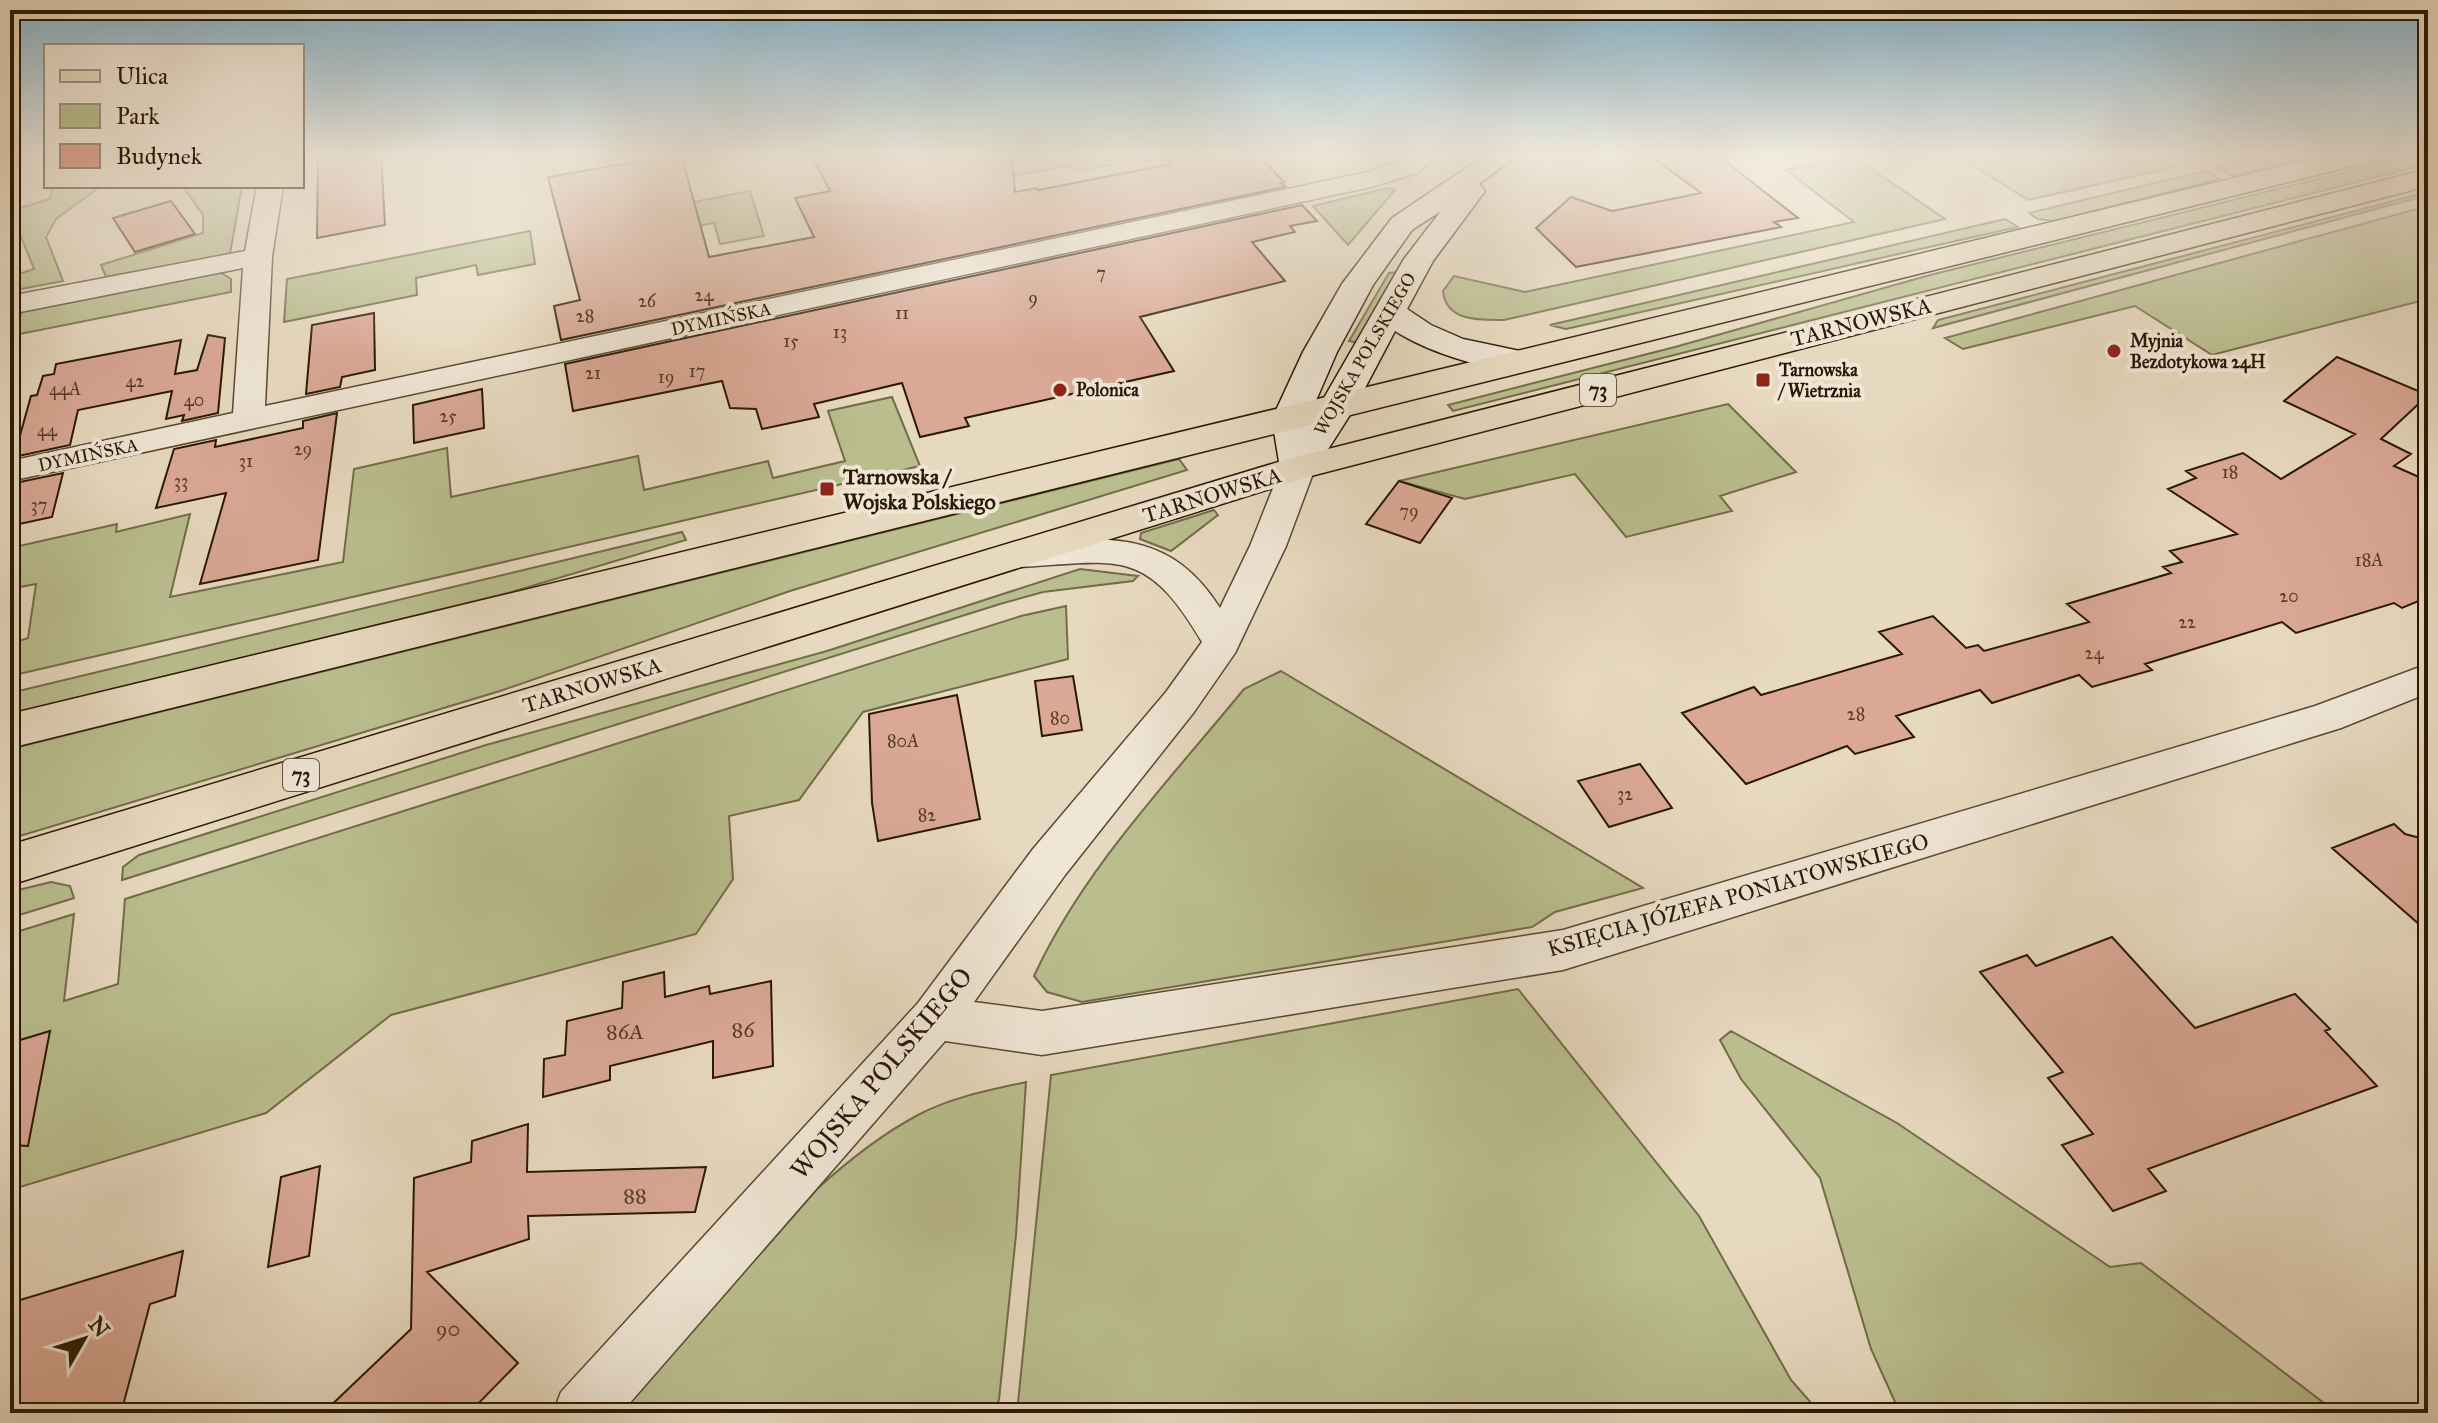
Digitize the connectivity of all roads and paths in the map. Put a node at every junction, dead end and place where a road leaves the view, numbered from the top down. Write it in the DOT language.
graph roads {
  1 [pos="264,220"];
  2 [pos="1180,220"];
  3 [pos="1407,220"];
  4 [pos="1449,220"];
  5 [pos="2096,220"];
  6 [pos="2259,220"];
  7 [pos="258,257"];
  8 [pos="10,305"];
  9 [pos="1390,311"];
  10 [pos="1522,361"];
  11 [pos="1337,407"];
  12 [pos="1290,419"];
  13 [pos="248,422"];
  14 [pos="1298,468"];
  15 [pos="10,471"];
  16 [pos="1017,555"];
  17 [pos="1222,643"];
  18 [pos="2428,678"];
  19 [pos="10,731"];
  20 [pos="10,865"];
  21 [pos="935,1018"];
  22 [pos="582,1413"];
  1 -- 7 [label="street"];
  2 -- 13 [label="street, DYMIŃSKA"];
  3 -- 12 [label="street, WOJSKA POLSKIEGO"];
  4 -- 9 [label="street, WOJSKA POLSKIEGO"];
  5 -- 10 [label="main road, TARNOWSKA / 73"];
  6 -- 14 [label="main road, TARNOWSKA / 73"];
  7 -- 8 [label="street"];
  7 -- 13 [label="street"];
  9 -- 10 [label="street"];
  9 -- 11 [label="street, WOJSKA POLSKIEGO"];
  10 -- 11 [label="main road, TARNOWSKA / 73"];
  11 -- 12 [label="main road, TARNOWSKA / 73"];
  11 -- 14 [label="street, WOJSKA POLSKIEGO"];
  12 -- 14 [label="street, WOJSKA POLSKIEGO"];
  12 -- 19 [label="main road, TARNOWSKA / 73"];
  13 -- 15 [label="street, DYMIŃSKA"];
  14 -- 16 [label="main road, TARNOWSKA / 73"];
  14 -- 17 [label="street, WOJSKA POLSKIEGO"];
  16 -- 17 [label="street"];
  16 -- 20 [label="main road, TARNOWSKA / 73"];
  17 -- 21 [label="street, WOJSKA POLSKIEGO"];
  18 -- 21 [label="street, KSIĘCIA JÓZEFA PONIATOWSKIEGO"];
  21 -- 22 [label="street, WOJSKA POLSKIEGO"];
}
